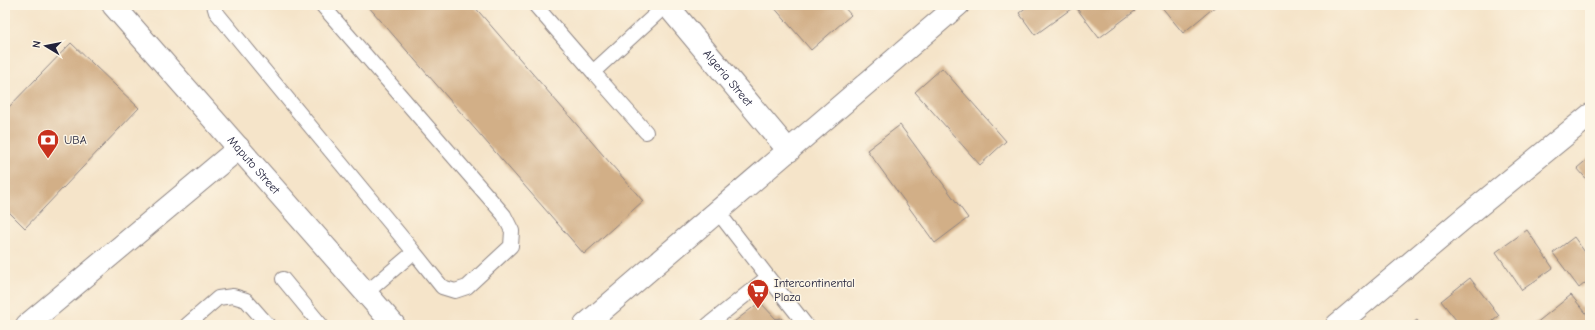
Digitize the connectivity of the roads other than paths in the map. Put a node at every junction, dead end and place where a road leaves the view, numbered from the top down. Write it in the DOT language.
graph roads {
  1 [pos="113,5"];
  2 [pos="214,5"];
  3 [pos="322,5"];
  4 [pos="535,5"];
  5 [pos="667,5"];
  6 [pos="958,5"];
  7 [pos="593,72"];
  8 [pos="1590,115"];
  9 [pos="646,132"];
  10 [pos="239,148"];
  11 [pos="789,151"];
  12 [pos="718,212"];
  13 [pos="414,252"];
  14 [pos="768,277"];
  15 [pos="283,279"];
  16 [pos="366,293"];
  17 [pos="27,325"];
  18 [pos="187,325"];
  19 [pos="268,325"];
  20 [pos="321,325"];
  21 [pos="394,325"];
  22 [pos="585,325"];
  23 [pos="708,325"];
  24 [pos="806,325"];
  25 [pos="1337,325"];
  1 -- 10 [label="street, Maputo Street"];
  2 -- 13 [label="lane"];
  3 -- 13 [label="lane"];
  4 -- 7 [label="lane"];
  5 -- 7 [label="lane"];
  5 -- 11 [label="street, Algeria Street"];
  6 -- 11 [label="street"];
  7 -- 9 [label="lane"];
  8 -- 25 [label="street"];
  10 -- 16 [label="street, Maputo Street"];
  10 -- 17 [label="street"];
  11 -- 12 [label="street"];
  12 -- 14 [label="lane"];
  12 -- 22 [label="street"];
  13 -- 16 [label="lane"];
  14 -- 23 [label="lane"];
  14 -- 24 [label="lane"];
  15 -- 20 [label="lane"];
  16 -- 21 [label="street, Maputo Street"];
  18 -- 19 [label="lane"];
}
